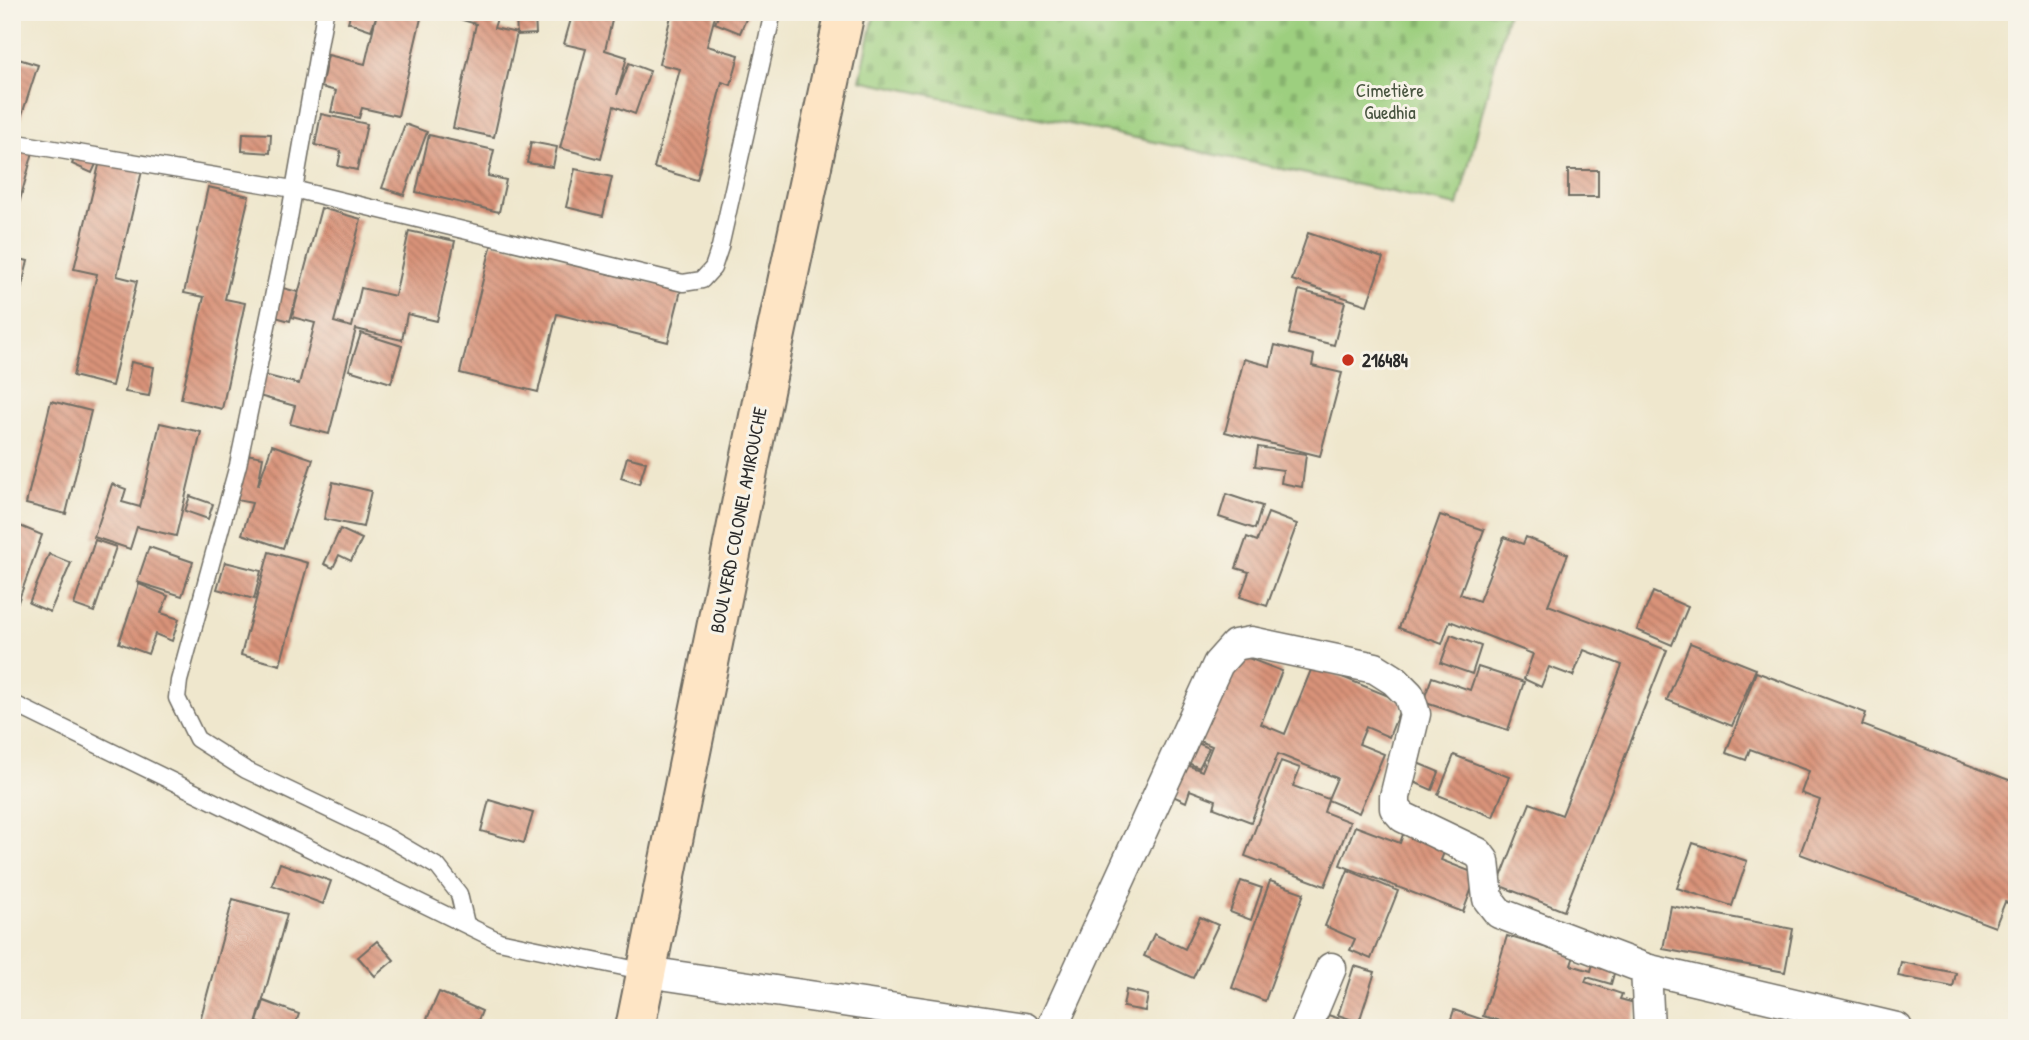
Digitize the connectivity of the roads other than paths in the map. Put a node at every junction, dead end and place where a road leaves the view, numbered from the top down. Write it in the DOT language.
graph roads {
  1 [pos="325,12"];
  2 [pos="773,12"];
  3 [pos="845,12"];
  4 [pos="12,142"];
  5 [pos="293,190"];
  6 [pos="12,703"];
  7 [pos="466,924"];
  8 [pos="1331,968"];
  9 [pos="1646,969"];
  10 [pos="647,972"];
  11 [pos="635,1028"];
  12 [pos="1025,1028"];
  13 [pos="1052,1028"];
  14 [pos="1306,1028"];
  15 [pos="1649,1028"];
  16 [pos="1897,1028"];
  1 -- 5 [label="lane"];
  2 -- 5 [label="lane"];
  3 -- 10 [label="main road, BOULVERD COLONEL AMIROUCHE"];
  4 -- 5 [label="lane"];
  5 -- 7 [label="lane"];
  6 -- 7 [label="lane"];
  7 -- 10 [label="lane"];
  8 -- 14 [label="street"];
  9 -- 13 [label="street"];
  9 -- 15 [label="street"];
  9 -- 16 [label="street"];
  10 -- 11 [label="main road, BOULVERD COLONEL AMIROUCHE"];
  10 -- 12 [label="street"];
}
